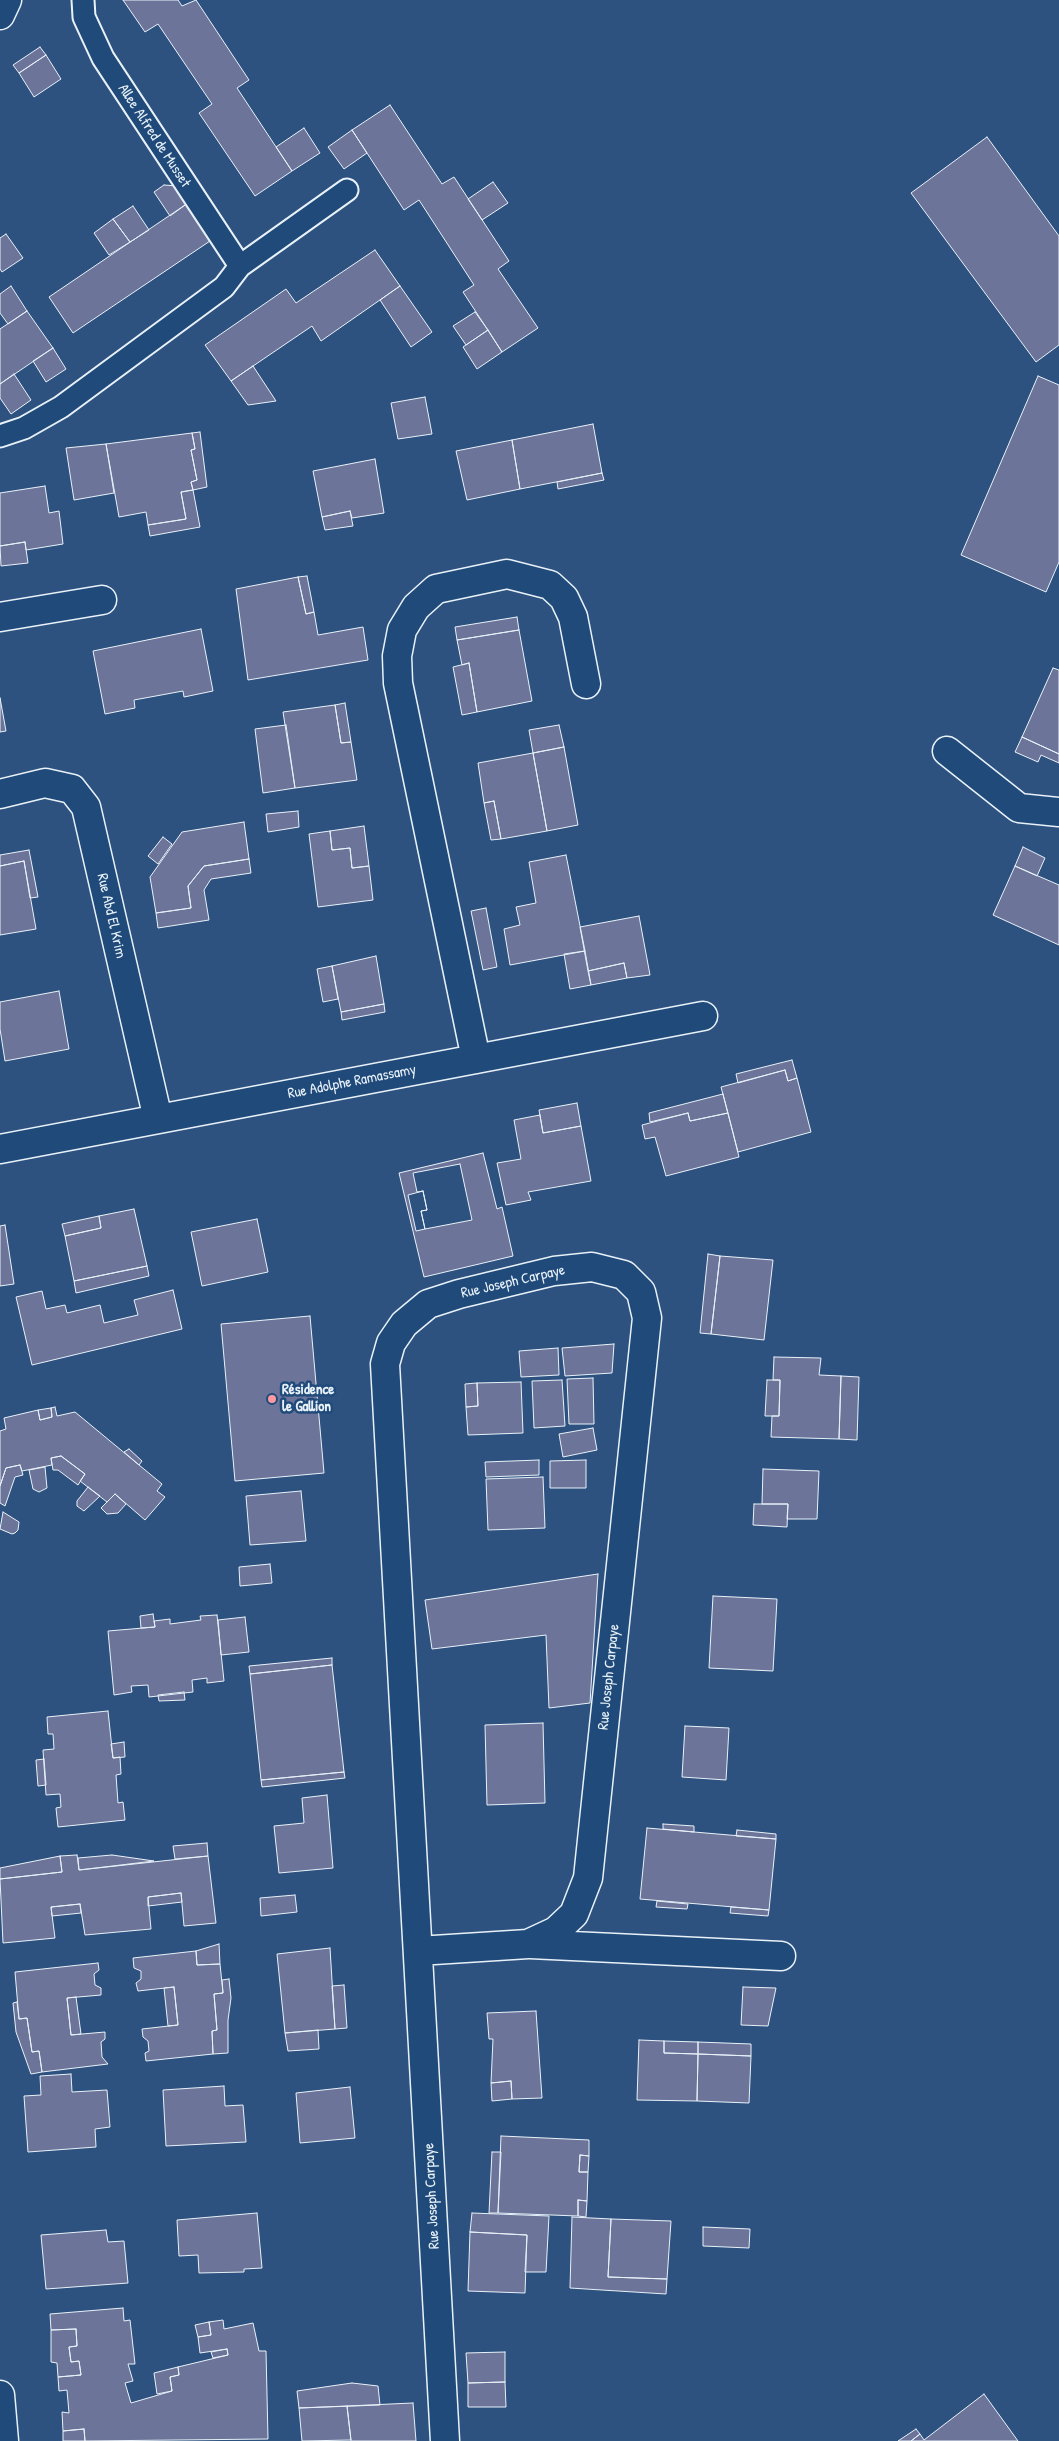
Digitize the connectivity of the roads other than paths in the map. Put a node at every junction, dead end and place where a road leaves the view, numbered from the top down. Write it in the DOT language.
graph roads {
  1 [pos="7,0"];
  2 [pos="83,0"];
  3 [pos="0,14"];
  4 [pos="348,190"];
  5 [pos="240,266"];
  6 [pos="0,436"];
  7 [pos="102,600"];
  8 [pos="0,617"];
  9 [pos="586,684"];
  10 [pos="947,751"];
  11 [pos="0,794"];
  12 [pos="1059,812"];
  13 [pos="703,1016"];
  14 [pos="476,1058"];
  15 [pos="158,1119"];
  16 [pos="0,1149"];
  17 [pos="528,1944"];
  18 [pos="418,1951"];
  19 [pos="780,1956"];
  20 [pos="0,2395"];
  21 [pos="4,2441"];
  22 [pos="445,2441"];
  1 -- 3 [label="street"];
  2 -- 5 [label="lane, Allee Alfred de Musset"];
  4 -- 5 [label="lane"];
  5 -- 6 [label="lane"];
  7 -- 8 [label="street"];
  9 -- 14 [label="street"];
  10 -- 12 [label="street"];
  11 -- 15 [label="street, Rue Abd El Krim"];
  13 -- 14 [label="street, Rue Adolphe Ramassamy"];
  14 -- 15 [label="street, Rue Adolphe Ramassamy"];
  15 -- 16 [label="street, Rue Adolphe Ramassamy"];
  17 -- 18 [label="street, Rue Joseph Carpaye"];
  17 -- 18 [label="street, Rue Joseph Carpaye"];
  17 -- 19 [label="street"];
  18 -- 22 [label="street, Rue Joseph Carpaye"];
  20 -- 21 [label="street"];
}
